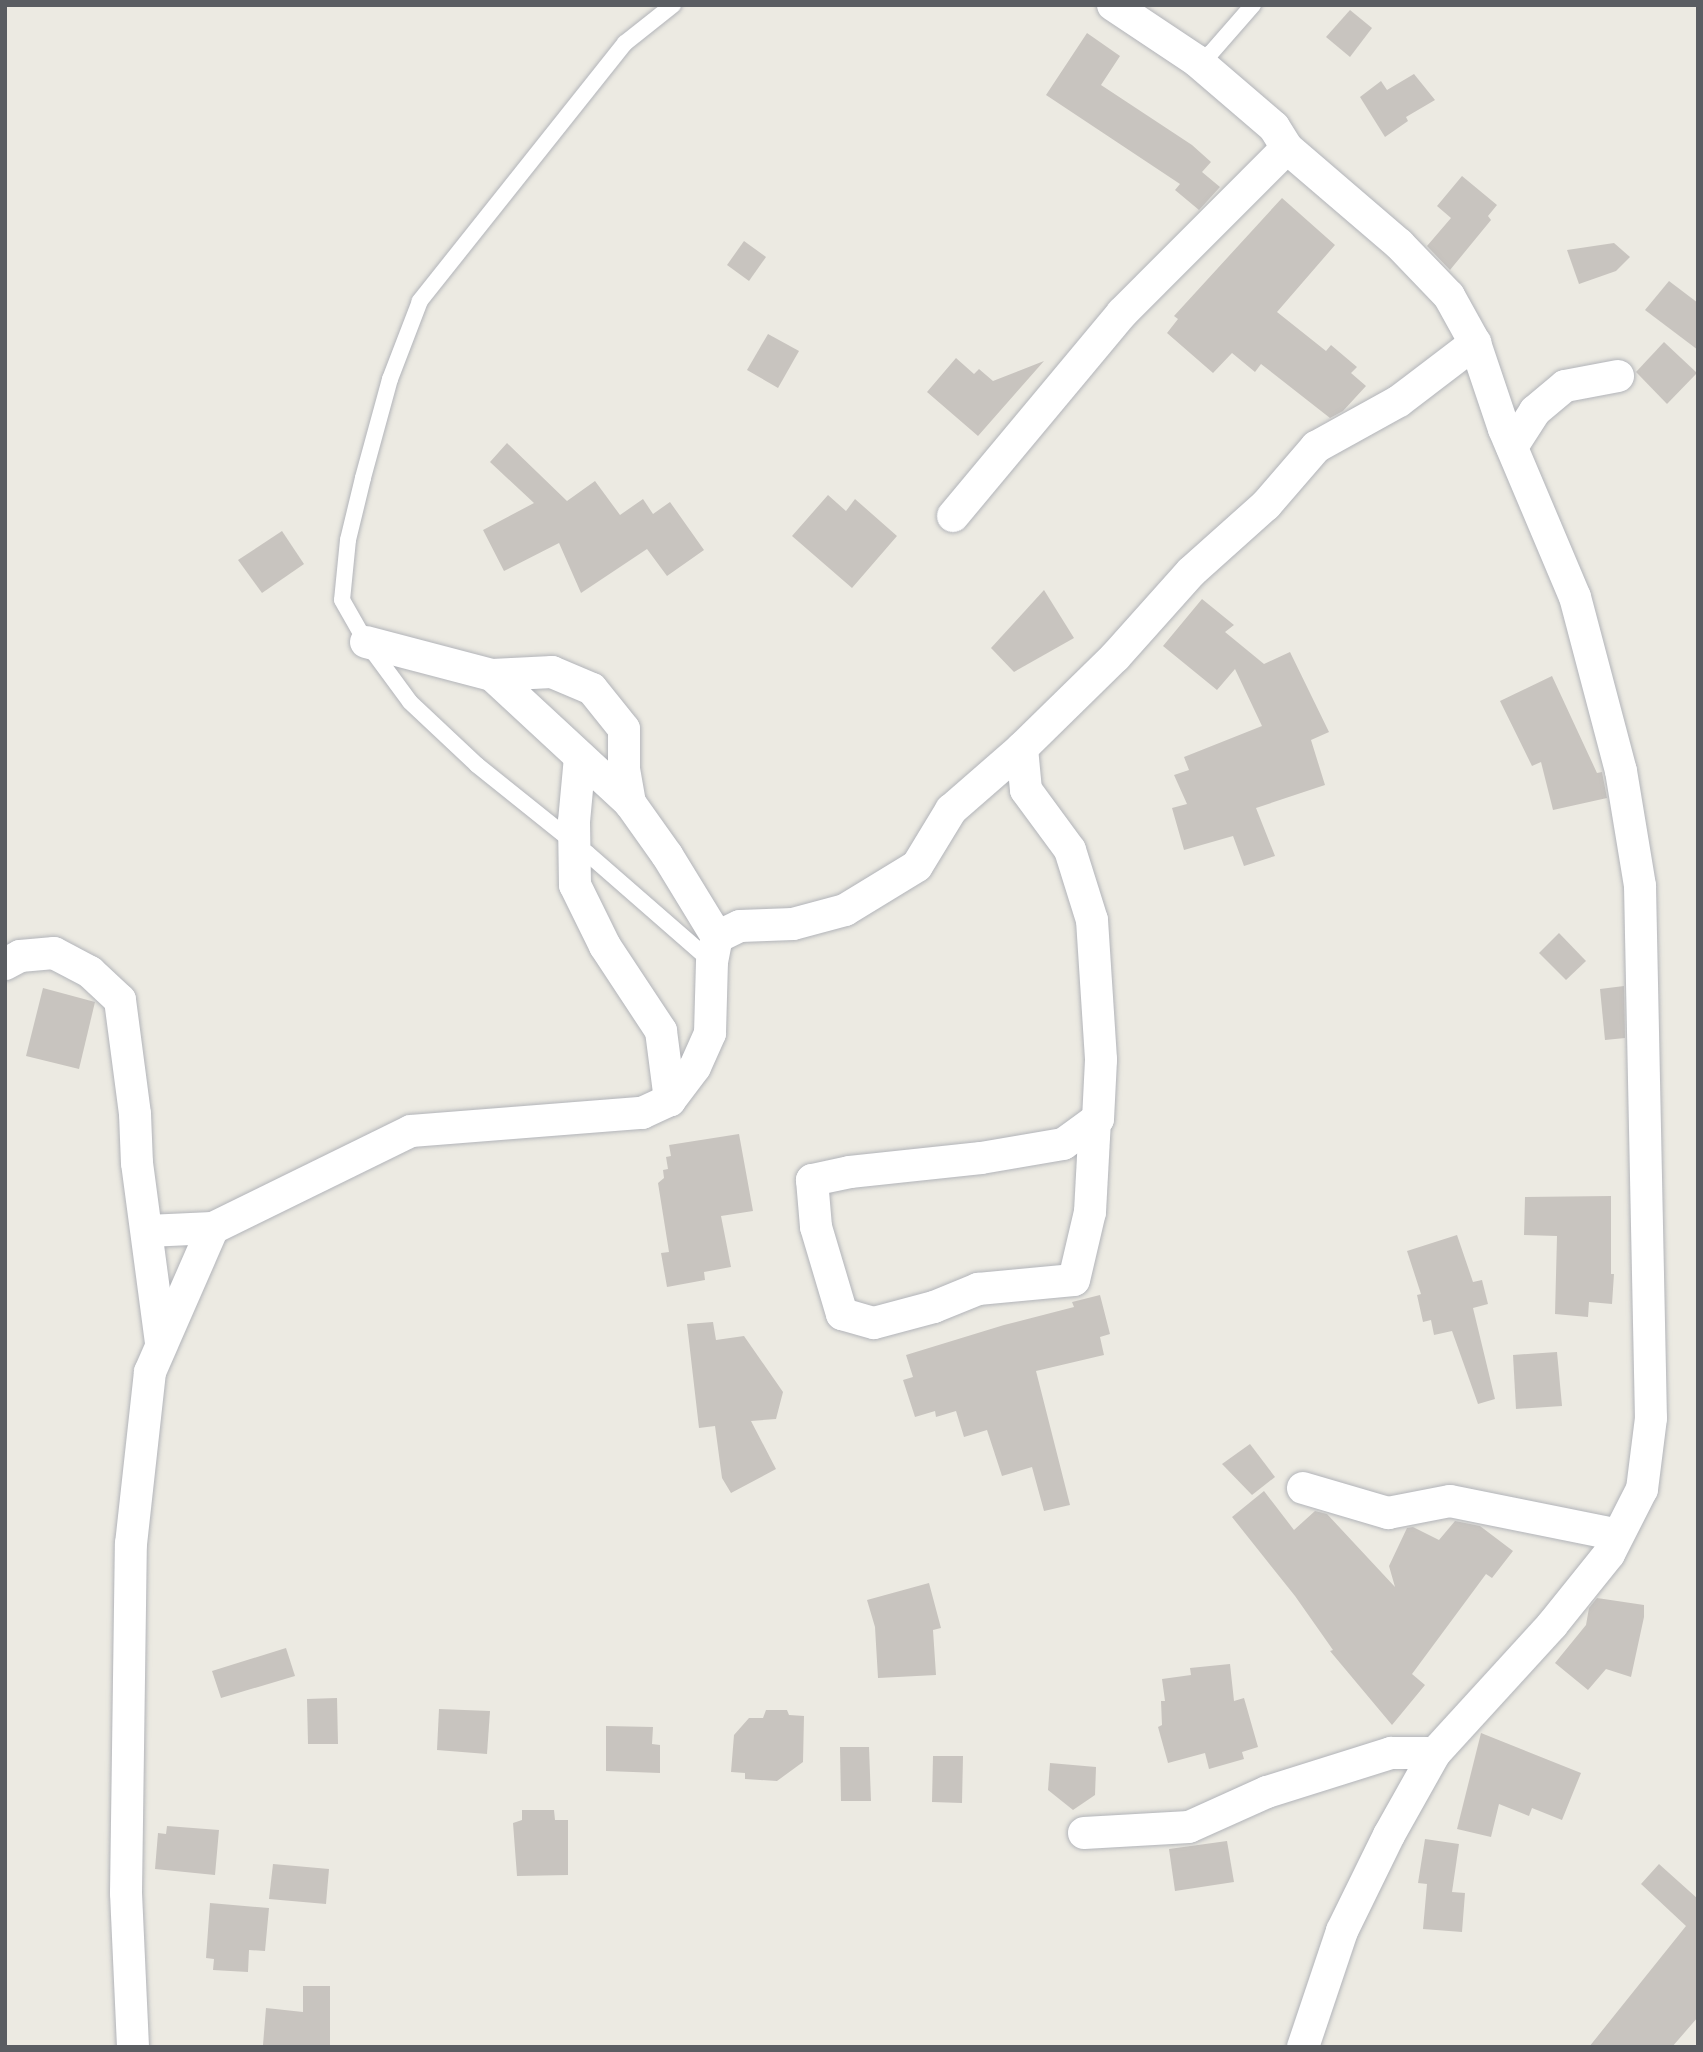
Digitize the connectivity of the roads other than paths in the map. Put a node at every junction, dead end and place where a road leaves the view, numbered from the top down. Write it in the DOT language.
graph roads {
  1 [pos="673,5"];
  2 [pos="1113,5"];
  3 [pos="1253,5"];
  4 [pos="1197,61"];
  5 [pos="1287,148"];
  6 [pos="1475,344"];
  7 [pos="1618,376"];
  8 [pos="1512,447"];
  9 [pos="953,516"];
  10 [pos="366,642"];
  11 [pos="492,675"];
  12 [pos="1022,748"];
  13 [pos="580,757"];
  14 [pos="630,803"];
  15 [pos="574,843"];
  16 [pos="715,950"];
  17 [pos="5,964"];
  18 [pos="670,1100"];
  19 [pos="1095,1121"];
  20 [pos="213,1228"];
  21 [pos="147,1231"];
  22 [pos="161,1346"];
  23 [pos="1303,1488"];
  24 [pos="1618,1535"];
  25 [pos="1435,1753"];
  26 [pos="1084,1833"];
  27 [pos="133,2047"];
  28 [pos="1303,2047"];
  1 -- 10 [label="lane"];
  2 -- 4 [label="street"];
  3 -- 4 [label="lane"];
  4 -- 5 [label="street"];
  5 -- 6 [label="street"];
  5 -- 9 [label="street"];
  6 -- 8 [label="street"];
  6 -- 12 [label="street"];
  7 -- 8 [label="street"];
  8 -- 24 [label="street"];
  10 -- 11 [label="street"];
  10 -- 15 [label="lane"];
  11 -- 13 [label="street"];
  11 -- 14 [label="street"];
  12 -- 16 [label="street"];
  12 -- 19 [label="street"];
  13 -- 14 [label="street"];
  13 -- 15 [label="street"];
  14 -- 16 [label="street"];
  15 -- 16 [label="lane"];
  15 -- 18 [label="street"];
  16 -- 18 [label="street"];
  17 -- 21 [label="street"];
  18 -- 20 [label="street"];
  19 -- 19 [label="street"];
  20 -- 21 [label="street"];
  20 -- 22 [label="street"];
  21 -- 22 [label="street"];
  22 -- 27 [label="street"];
  23 -- 24 [label="street"];
  24 -- 25 [label="street"];
  25 -- 26 [label="street"];
  25 -- 28 [label="street"];
}
